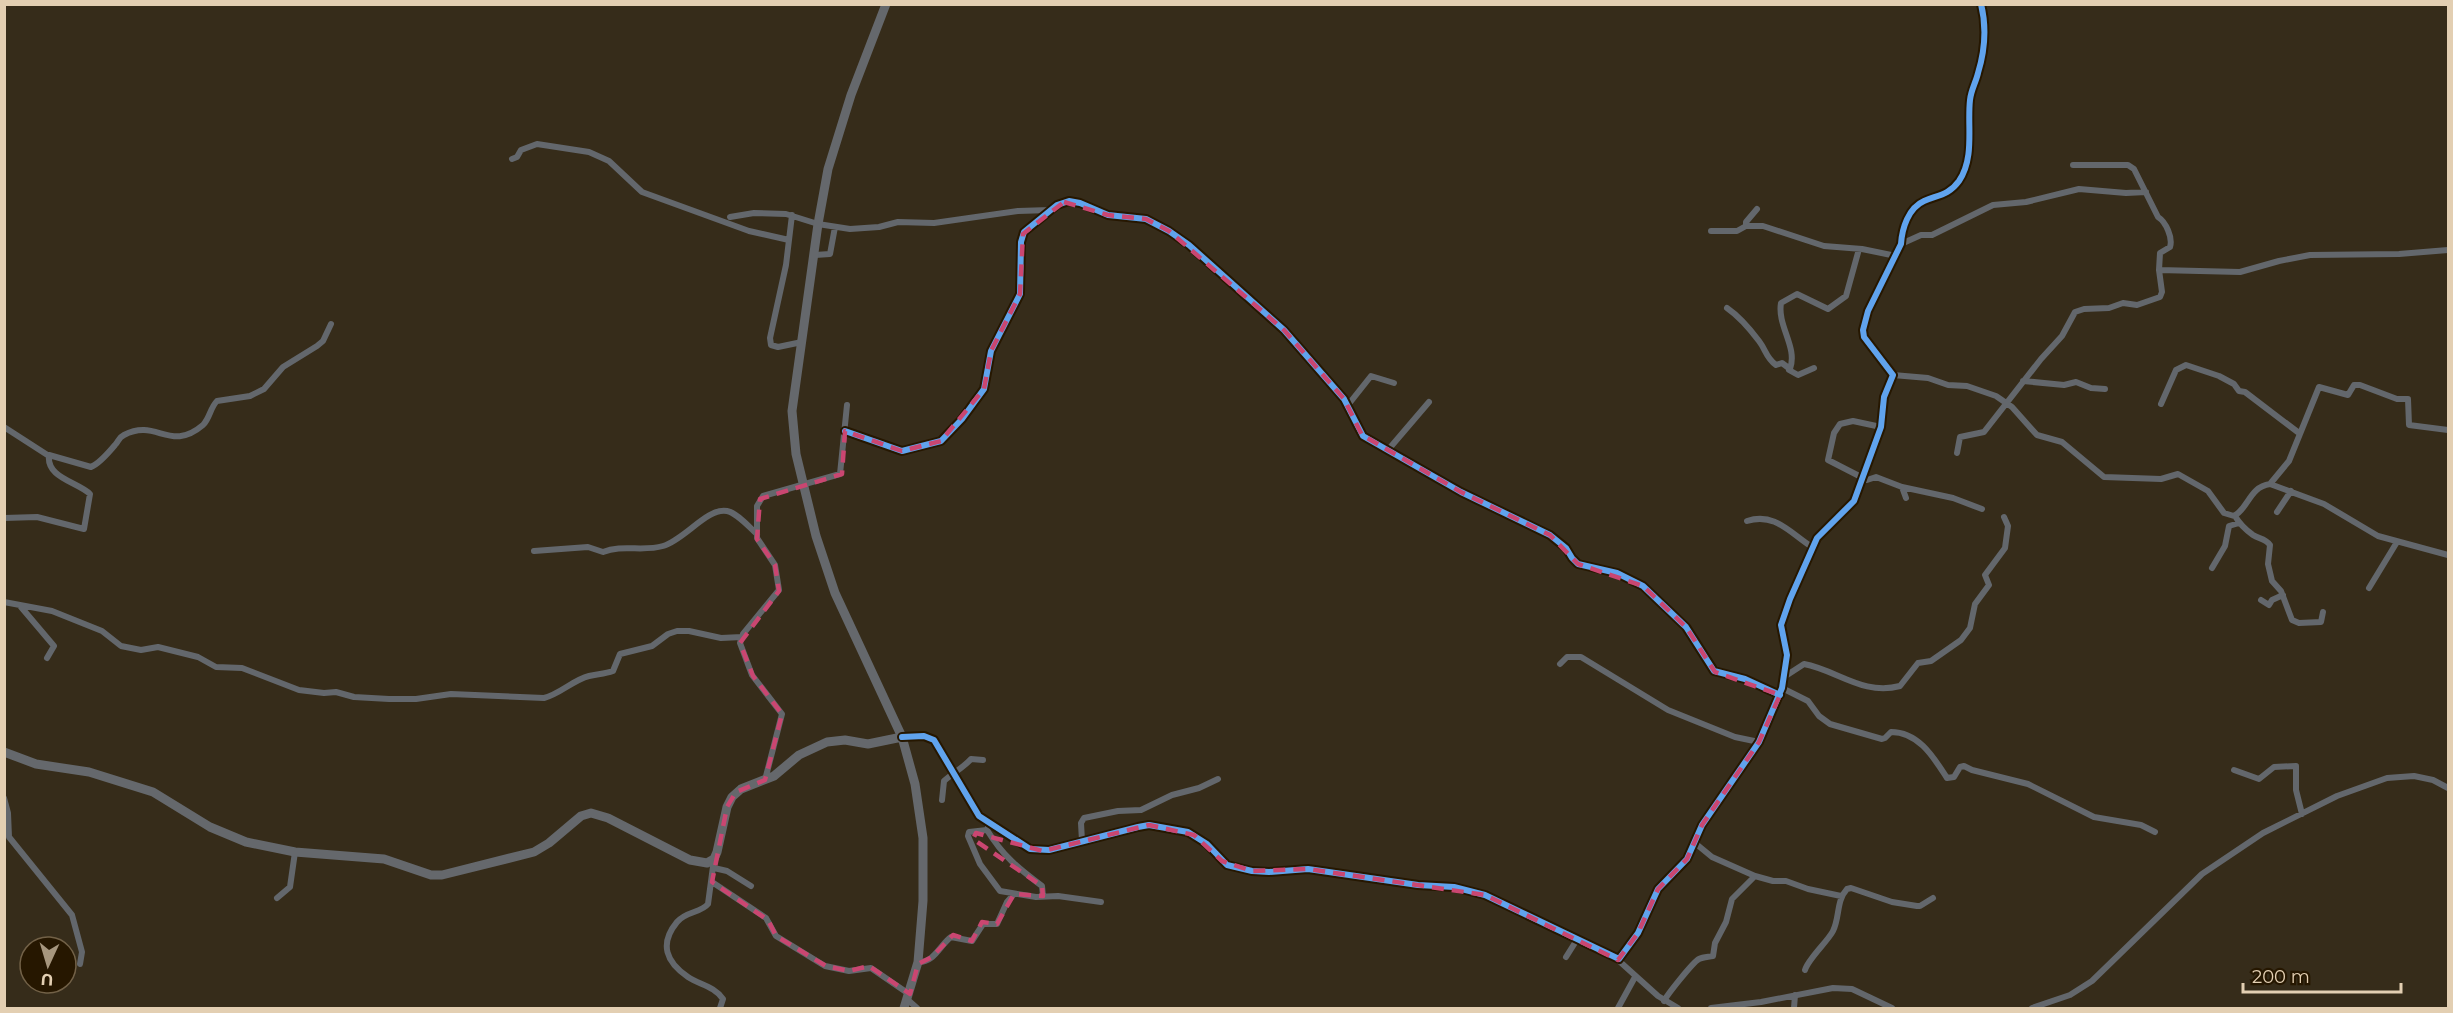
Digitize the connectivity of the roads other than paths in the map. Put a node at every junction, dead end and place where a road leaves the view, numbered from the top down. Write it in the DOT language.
graph roads {
  1 [pos="886,4"];
  2 [pos="1981,4"];
  3 [pos="512,159"];
  4 [pos="2073,165"];
  5 [pos="2146,192"];
  6 [pos="1756,209"];
  7 [pos="1050,210"];
  8 [pos="792,215"];
  9 [pos="730,217"];
  10 [pos="818,224"];
  11 [pos="1746,226"];
  12 [pos="835,227"];
  13 [pos="1711,231"];
  14 [pos="789,240"];
  15 [pos="1901,244"];
  16 [pos="1859,249"];
  17 [pos="2448,250"];
  18 [pos="815,255"];
  19 [pos="1896,256"];
  20 [pos="2159,270"];
  21 [pos="1727,308"];
  22 [pos="331,324"];
  23 [pos="802,342"];
  24 [pos="1814,368"];
  25 [pos="1789,370"];
  26 [pos="1893,375"];
  27 [pos="2023,381"];
  28 [pos="1394,383"];
  29 [pos="2105,389"];
  30 [pos="1429,402"];
  31 [pos="2006,402"];
  32 [pos="2161,404"];
  33 [pos="847,405"];
  34 [pos="1348,405"];
  35 [pos="4,427"];
  36 [pos="1881,427"];
  37 [pos="2448,430"];
  38 [pos="845,431"];
  39 [pos="2299,433"];
  40 [pos="1388,450"];
  41 [pos="1957,453"];
  42 [pos="49,456"];
  43 [pos="1862,477"];
  44 [pos="803,484"];
  45 [pos="2270,484"];
  46 [pos="1902,488"];
  47 [pos="2291,491"];
  48 [pos="1906,498"];
  49 [pos="1982,509"];
  50 [pos="2277,512"];
  51 [pos="2235,516"];
  52 [pos="2004,517"];
  53 [pos="4,518"];
  54 [pos="1747,521"];
  55 [pos="2239,523"];
  56 [pos="757,534"];
  57 [pos="2397,542"];
  58 [pos="1812,547"];
  59 [pos="534,551"];
  60 [pos="2448,555"];
  61 [pos="2212,568"];
  62 [pos="2369,588"];
  63 [pos="2283,595"];
  64 [pos="2261,600"];
  65 [pos="4,603"];
  66 [pos="21,607"];
  67 [pos="2323,612"];
  68 [pos="742,638"];
  69 [pos="47,658"];
  70 [pos="1560,664"];
  71 [pos="1784,677"];
  72 [pos="1781,691"];
  73 [pos="902,737"];
  74 [pos="1759,742"];
  75 [pos="5,753"];
  76 [pos="983,760"];
  77 [pos="2234,770"];
  78 [pos="953,773"];
  79 [pos="1218,779"];
  80 [pos="765,780"];
  81 [pos="2448,788"];
  82 [pos="4,798"];
  83 [pos="942,800"];
  84 [pos="2302,814"];
  85 [pos="988,827"];
  86 [pos="2155,832"];
  87 [pos="1082,841"];
  88 [pos="1695,843"];
  89 [pos="295,852"];
  90 [pos="714,863"];
  91 [pos="1755,876"];
  92 [pos="712,882"];
  93 [pos="751,885"];
  94 [pos="1014,894"];
  95 [pos="1043,896"];
  96 [pos="1841,896"];
  97 [pos="277,898"];
  98 [pos="1932,898"];
  99 [pos="1101,902"];
  100 [pos="1578,938"];
  101 [pos="1566,957"];
  102 [pos="1618,960"];
  103 [pos="918,962"];
  104 [pos="80,964"];
  105 [pos="1805,970"];
  106 [pos="1635,977"];
  107 [pos="1796,995"];
  108 [pos="907,1001"];
  109 [pos="1664,1001"];
  110 [pos="720,1008"];
  111 [pos="917,1008"];
  112 [pos="1618,1008"];
  113 [pos="1678,1008"];
  114 [pos="1711,1008"];
  115 [pos="1794,1008"];
  116 [pos="1892,1008"];
  117 [pos="2032,1008"];
  1 -- 10 [label="main road"];
  2 -- 15 [label="street"];
  3 -- 14 [label="street"];
  4 -- 5 [label="street"];
  5 -- 15 [label="street"];
  5 -- 20 [label="street"];
  6 -- 11 [label="street"];
  7 -- 12 [label="street"];
  7 -- 34 [label="street"];
  7 -- 38 [label="street"];
  8 -- 9 [label="street"];
  8 -- 10 [label="street"];
  8 -- 14 [label="street"];
  10 -- 12 [label="street"];
  10 -- 18 [label="main road"];
  11 -- 13 [label="street"];
  11 -- 16 [label="street"];
  12 -- 18 [label="street"];
  14 -- 23 [label="street"];
  15 -- 19 [label="street"];
  16 -- 19 [label="street"];
  16 -- 25 [label="street"];
  17 -- 20 [label="street"];
  18 -- 23 [label="main road"];
  19 -- 26 [label="street"];
  20 -- 27 [label="street"];
  21 -- 25 [label="street"];
  22 -- 42 [label="street"];
  23 -- 44 [label="main road"];
  24 -- 25 [label="street"];
  26 -- 31 [label="street"];
  26 -- 36 [label="street"];
  27 -- 29 [label="street"];
  27 -- 31 [label="street"];
  28 -- 34 [label="street"];
  30 -- 40 [label="street"];
  31 -- 41 [label="street"];
  31 -- 51 [label="street"];
  32 -- 39 [label="street"];
  33 -- 38 [label="street"];
  34 -- 40 [label="street"];
  35 -- 42 [label="street"];
  36 -- 43 [label="street"];
  36 -- 43 [label="street"];
  37 -- 39 [label="street"];
  38 -- 44 [label="street"];
  39 -- 45 [label="street"];
  40 -- 72 [label="street"];
  42 -- 53 [label="street"];
  43 -- 46 [label="street"];
  43 -- 58 [label="street"];
  44 -- 56 [label="street"];
  44 -- 73 [label="main road"];
  45 -- 47 [label="street"];
  45 -- 51 [label="street"];
  46 -- 48 [label="street"];
  46 -- 49 [label="street"];
  47 -- 50 [label="street"];
  47 -- 57 [label="street"];
  51 -- 55 [label="street"];
  52 -- 71 [label="street"];
  54 -- 58 [label="street"];
  55 -- 61 [label="street"];
  55 -- 63 [label="street"];
  56 -- 59 [label="street"];
  56 -- 68 [label="street"];
  57 -- 60 [label="street"];
  57 -- 62 [label="street"];
  58 -- 71 [label="street"];
  63 -- 64 [label="street"];
  63 -- 67 [label="street"];
  65 -- 66 [label="street"];
  66 -- 68 [label="street"];
  66 -- 69 [label="street"];
  68 -- 80 [label="street"];
  70 -- 74 [label="street"];
  71 -- 72 [label="street"];
  72 -- 74 [label="street"];
  72 -- 86 [label="street"];
  73 -- 78 [label="street"];
  73 -- 80 [label="main road"];
  73 -- 103 [label="main road"];
  74 -- 88 [label="street"];
  75 -- 89 [label="main road"];
  76 -- 78 [label="street"];
  77 -- 84 [label="street"];
  78 -- 83 [label="street"];
  78 -- 85 [label="street"];
  79 -- 87 [label="street"];
  80 -- 90 [label="main road"];
  81 -- 84 [label="street"];
  82 -- 104 [label="street"];
  84 -- 117 [label="street"];
  85 -- 87 [label="street"];
  85 -- 94 [label="street"];
  85 -- 95 [label="street"];
  87 -- 100 [label="street"];
  88 -- 91 [label="street"];
  88 -- 102 [label="street"];
  89 -- 90 [label="main road"];
  89 -- 97 [label="street"];
  90 -- 92 [label="street"];
  90 -- 93 [label="street"];
  91 -- 96 [label="street"];
  91 -- 109 [label="street"];
  92 -- 108 [label="street"];
  92 -- 110 [label="street"];
  94 -- 95 [label="street"];
  94 -- 103 [label="street"];
  95 -- 99 [label="street"];
  96 -- 98 [label="street"];
  96 -- 105 [label="street"];
  100 -- 101 [label="street"];
  100 -- 102 [label="street"];
  102 -- 106 [label="street"];
  103 -- 108 [label="main road"];
  106 -- 109 [label="street"];
  106 -- 112 [label="street"];
  107 -- 114 [label="street"];
  107 -- 115 [label="street"];
  107 -- 116 [label="street"];
  108 -- 111 [label="street"];
  109 -- 113 [label="street"];
}
